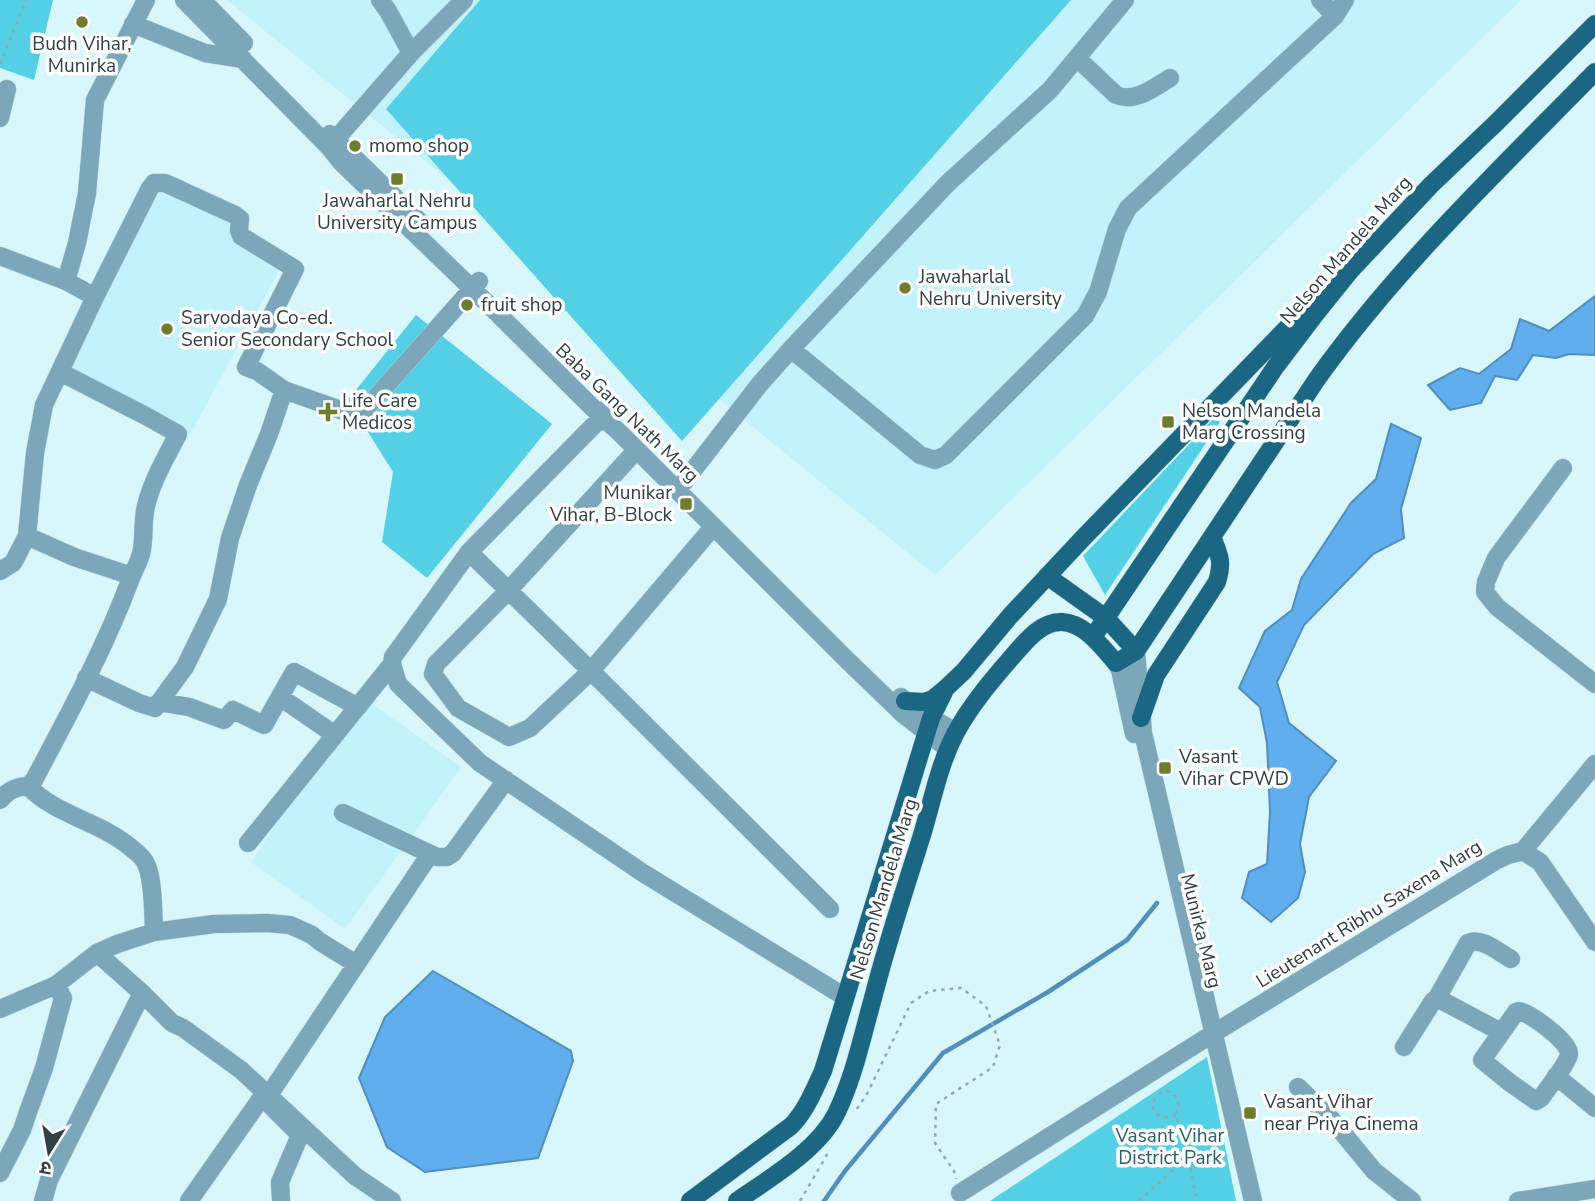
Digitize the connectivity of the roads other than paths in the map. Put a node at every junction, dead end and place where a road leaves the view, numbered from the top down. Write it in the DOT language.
graph roads {
  1 [pos="146,0"];
  2 [pos="184,0"];
  3 [pos="202,0"];
  4 [pos="464,0"];
  5 [pos="1125,0"];
  6 [pos="1320,0"];
  7 [pos="1345,0"];
  8 [pos="385,2"];
  9 [pos="1335,16"];
  10 [pos="134,24"];
  11 [pos="1595,24"];
  12 [pos="411,53"];
  13 [pos="1077,58"];
  14 [pos="243,59"];
  15 [pos="1595,72"];
  16 [pos="1170,78"];
  17 [pos="7,89"];
  18 [pos="0,118"];
  19 [pos="333,143"];
  20 [pos="1431,186"];
  21 [pos="0,256"];
  22 [pos="66,281"];
  23 [pos="476,285"];
  24 [pos="95,297"];
  25 [pos="791,349"];
  26 [pos="60,372"];
  27 [pos="284,390"];
  28 [pos="604,413"];
  29 [pos="631,456"];
  30 [pos="1563,468"];
  31 [pos="684,482"];
  32 [pos="713,527"];
  33 [pos="27,536"];
  34 [pos="1212,537"];
  35 [pos="469,552"];
  36 [pos="0,571"];
  37 [pos="132,576"];
  38 [pos="1047,576"];
  39 [pos="508,590"];
  40 [pos="1106,618"];
  41 [pos="1093,637"];
  42 [pos="1136,651"];
  43 [pos="392,664"];
  44 [pos="1118,666"];
  45 [pos="591,671"];
  46 [pos="86,678"];
  47 [pos="1595,684"];
  48 [pos="946,690"];
  49 [pos="280,697"];
  50 [pos="905,701"];
  51 [pos="159,702"];
  52 [pos="358,707"];
  53 [pos="1141,712"];
  54 [pos="929,725"];
  55 [pos="956,732"];
  56 [pos="335,735"];
  57 [pos="948,749"];
  58 [pos="1595,764"];
  59 [pos="506,780"];
  60 [pos="28,786"];
  61 [pos="0,800"];
  62 [pos="343,813"];
  63 [pos="248,843"];
  64 [pos="1523,851"];
  65 [pos="430,853"];
  66 [pos="830,909"];
  67 [pos="154,932"];
  68 [pos="1594,939"];
  69 [pos="97,953"];
  70 [pos="1511,960"];
  71 [pos="356,964"];
  72 [pos="56,985"];
  73 [pos="142,993"];
  74 [pos="845,997"];
  75 [pos="1437,998"];
  76 [pos="0,1009"];
  77 [pos="1501,1032"];
  78 [pos="1210,1035"];
  79 [pos="1404,1047"];
  80 [pos="1556,1076"];
  81 [pos="1298,1087"];
  82 [pos="269,1095"];
  83 [pos="1595,1108"];
  84 [pos="0,1172"];
  85 [pos="1595,1189"];
  86 [pos="960,1193"];
  87 [pos="1551,1198"];
  88 [pos="43,1201"];
  89 [pos="189,1201"];
  90 [pos="281,1201"];
  91 [pos="392,1201"];
  92 [pos="690,1201"];
  93 [pos="737,1201"];
  94 [pos="1244,1201"];
  95 [pos="1253,1201"];
  96 [pos="1412,1201"];
  97 [pos="1518,1201"];
  1 -- 10 [label="street"];
  2 -- 14 [label="street, Baba Gang Nath Marg"];
  3 -- 19 [label="street, Baba Gang Nath Marg"];
  4 -- 12 [label="street"];
  5 -- 13 [label="street"];
  6 -- 9 [label="street"];
  7 -- 9 [label="street"];
  8 -- 12 [label="street"];
  9 -- 25 [label="street"];
  10 -- 14 [label="street"];
  10 -- 22 [label="street"];
  11 -- 20 [label="main road, Nelson Mandela Marg"];
  12 -- 19 [label="street"];
  13 -- 16 [label="street"];
  13 -- 25 [label="street"];
  14 -- 19 [label="street, Baba Gang Nath Marg"];
  15 -- 34 [label="main road"];
  17 -- 18 [label="street"];
  19 -- 23 [label="street, Baba Gang Nath Marg"];
  20 -- 38 [label="main road, Nelson Mandela Marg"];
  20 -- 40 [label="main road, Nelson Mandela Marg"];
  21 -- 22 [label="street"];
  22 -- 24 [label="street"];
  23 -- 27 [label="street"];
  23 -- 28 [label="street, Baba Gang Nath Marg"];
  24 -- 26 [label="street"];
  24 -- 27 [label="street"];
  25 -- 31 [label="street"];
  26 -- 33 [label="street"];
  26 -- 37 [label="street"];
  27 -- 51 [label="street"];
  28 -- 31 [label="street, Baba Gang Nath Marg"];
  28 -- 32 [label="street, Baba Gang Nath Marg"];
  28 -- 35 [label="street"];
  29 -- 39 [label="street"];
  30 -- 47 [label="street"];
  31 -- 50 [label="street, Baba Gang Nath Marg"];
  32 -- 45 [label="street"];
  32 -- 54 [label="street, Baba Gang Nath Marg"];
  33 -- 36 [label="street"];
  33 -- 37 [label="street"];
  34 -- 42 [label="main road"];
  34 -- 53 [label="main road"];
  35 -- 39 [label="street"];
  35 -- 43 [label="street"];
  37 -- 46 [label="street"];
  38 -- 40 [label="main road"];
  38 -- 48 [label="main road, Nelson Mandela Marg"];
  39 -- 45 [label="street"];
  39 -- 45 [label="street"];
  40 -- 41 [label="main road, Nelson Mandela Marg"];
  40 -- 42 [label="main road"];
  41 -- 44 [label="main road, Nelson Mandela Marg"];
  41 -- 55 [label="main road, Nelson Mandela Marg"];
  42 -- 44 [label="main road"];
  42 -- 53 [label="street, Munirka Marg"];
  43 -- 52 [label="street"];
  43 -- 59 [label="street"];
  44 -- 78 [label="street, Munirka Marg"];
  45 -- 66 [label="street"];
  46 -- 51 [label="street"];
  46 -- 60 [label="street"];
  48 -- 50 [label="main road"];
  48 -- 54 [label="main road, Nelson Mandela Marg"];
  49 -- 51 [label="street"];
  49 -- 52 [label="street"];
  49 -- 56 [label="street"];
  50 -- 54 [label="street, Baba Gang Nath Marg"];
  52 -- 56 [label="street"];
  53 -- 78 [label="street, Munirka Marg"];
  54 -- 55 [label="street"];
  54 -- 57 [label="street"];
  54 -- 74 [label="main road, Nelson Mandela Marg"];
  55 -- 57 [label="main road, Nelson Mandela Marg"];
  56 -- 63 [label="street"];
  57 -- 93 [label="main road, Nelson Mandela Marg"];
  58 -- 64 [label="street, Lieutenant Ribhu Saxena Marg"];
  59 -- 65 [label="street"];
  59 -- 74 [label="street"];
  60 -- 61 [label="street"];
  60 -- 67 [label="street"];
  62 -- 65 [label="street"];
  64 -- 68 [label="street"];
  64 -- 78 [label="street, Lieutenant Ribhu Saxena Marg"];
  65 -- 71 [label="street"];
  67 -- 69 [label="street"];
  67 -- 71 [label="street"];
  69 -- 72 [label="street"];
  69 -- 73 [label="street"];
  70 -- 75 [label="street"];
  71 -- 82 [label="street"];
  72 -- 76 [label="street"];
  72 -- 84 [label="street"];
  73 -- 82 [label="street"];
  73 -- 88 [label="street"];
  74 -- 92 [label="main road, Nelson Mandela Marg"];
  75 -- 77 [label="street"];
  75 -- 79 [label="street"];
  77 -- 80 [label="street"];
  77 -- 80 [label="street"];
  78 -- 86 [label="street, Lieutenant Ribhu Saxena Marg"];
  78 -- 94 [label="street, Munirka Marg"];
  78 -- 95 [label="street, Munirka Marg"];
  80 -- 83 [label="street"];
  81 -- 96 [label="street"];
  82 -- 91 [label="street"];
  85 -- 87 [label="street"];
  87 -- 97 [label="street"];
  89 -- 90 [label="street"];
}
